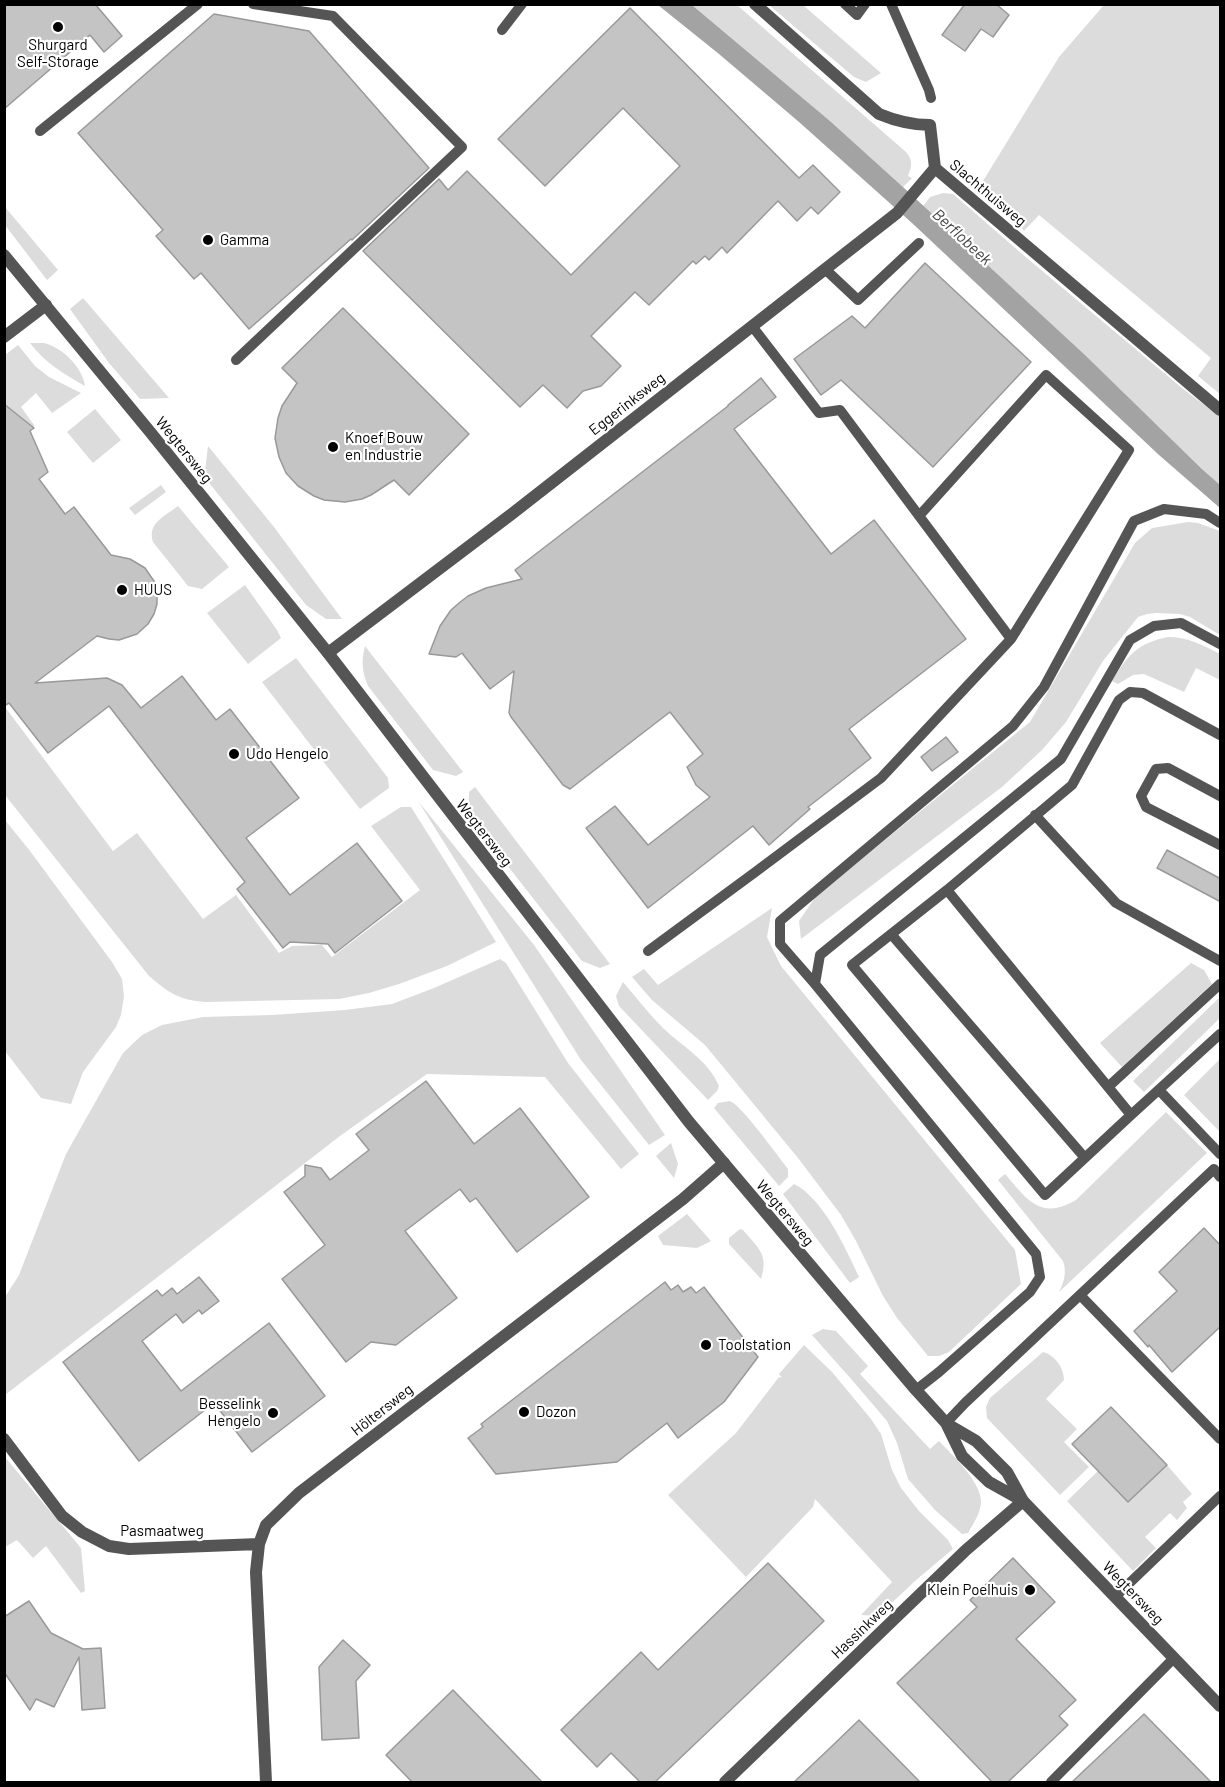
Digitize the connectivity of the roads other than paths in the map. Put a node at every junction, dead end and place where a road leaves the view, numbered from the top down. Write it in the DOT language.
graph roads {
  1 [pos="198,4"];
  2 [pos="253,4"];
  3 [pos="522,4"];
  4 [pos="754,4"];
  5 [pos="845,4"];
  6 [pos="865,4"];
  7 [pos="891,4"];
  8 [pos="502,30"];
  9 [pos="931,99"];
  10 [pos="40,131"];
  11 [pos="935,168"];
  12 [pos="919,243"];
  13 [pos="4,255"];
  14 [pos="825,269"];
  15 [pos="46,305"];
  16 [pos="752,326"];
  17 [pos="4,337"];
  18 [pos="236,360"];
  19 [pos="1221,410"];
  20 [pos="919,516"];
  21 [pos="1221,523"];
  22 [pos="1011,639"];
  23 [pos="1221,644"];
  24 [pos="328,653"];
  25 [pos="1221,735"];
  26 [pos="1221,796"];
  27 [pos="1035,815"];
  28 [pos="1221,845"];
  29 [pos="947,890"];
  30 [pos="891,934"];
  31 [pos="648,951"];
  32 [pos="1221,961"];
  33 [pos="815,984"];
  34 [pos="1221,984"];
  35 [pos="1221,1034"];
  36 [pos="1108,1087"];
  37 [pos="1159,1090"];
  38 [pos="1131,1115"];
  39 [pos="1221,1154"];
  40 [pos="1085,1158"];
  41 [pos="724,1163"];
  42 [pos="1218,1171"];
  43 [pos="1080,1294"];
  44 [pos="916,1390"];
  45 [pos="946,1423"];
  46 [pos="4,1439"];
  47 [pos="1221,1439"];
  48 [pos="1221,1496"];
  49 [pos="1023,1501"];
  50 [pos="259,1544"];
  51 [pos="1116,1597"];
  52 [pos="1174,1658"];
  53 [pos="1219,1702"];
  54 [pos="266,1782"];
  55 [pos="725,1782"];
  56 [pos="1051,1782"];
  1 -- 10 [label="lane"];
  2 -- 18 [label="lane"];
  3 -- 8 [label="lane"];
  4 -- 11 [label="street, Slachthuisweg"];
  5 -- 6 [label="lane"];
  7 -- 9 [label="lane"];
  11 -- 14 [label="street, Eggerinksweg"];
  11 -- 19 [label="street, Slachthuisweg"];
  12 -- 14 [label="lane"];
  13 -- 15 [label="street, Wegtersweg"];
  14 -- 16 [label="street, Eggerinksweg"];
  15 -- 17 [label="street"];
  15 -- 24 [label="street, Wegtersweg"];
  16 -- 20 [label="lane"];
  16 -- 24 [label="street, Eggerinksweg"];
  20 -- 22 [label="lane"];
  20 -- 22 [label="lane"];
  21 -- 33 [label="lane"];
  22 -- 31 [label="lane"];
  23 -- 33 [label="lane"];
  24 -- 41 [label="street, Wegtersweg"];
  25 -- 27 [label="lane"];
  26 -- 28 [label="lane"];
  27 -- 29 [label="lane"];
  27 -- 32 [label="lane"];
  29 -- 30 [label="lane"];
  29 -- 36 [label="lane"];
  30 -- 40 [label="lane"];
  30 -- 40 [label="lane"];
  33 -- 44 [label="lane"];
  34 -- 36 [label="lane"];
  35 -- 37 [label="lane"];
  36 -- 38 [label="lane"];
  37 -- 38 [label="lane"];
  37 -- 39 [label="lane"];
  38 -- 40 [label="lane"];
  41 -- 44 [label="street, Wegtersweg"];
  41 -- 50 [label="street, Höltersweg"];
  42 -- 43 [label="lane"];
  43 -- 45 [label="lane"];
  43 -- 47 [label="lane"];
  44 -- 45 [label="street, Wegtersweg"];
  45 -- 49 [label="street, Wegtersweg"];
  45 -- 49 [label="street, Wegtersweg"];
  46 -- 50 [label="street, Pasmaatweg"];
  48 -- 51 [label="lane, Wegtersweg"];
  49 -- 51 [label="street, Wegtersweg"];
  49 -- 55 [label="street, Hassinkweg"];
  50 -- 54 [label="street, Höltersweg"];
  51 -- 52 [label="street, Wegtersweg"];
  52 -- 53 [label="street, Wegtersweg"];
  52 -- 56 [label="lane"];
}
